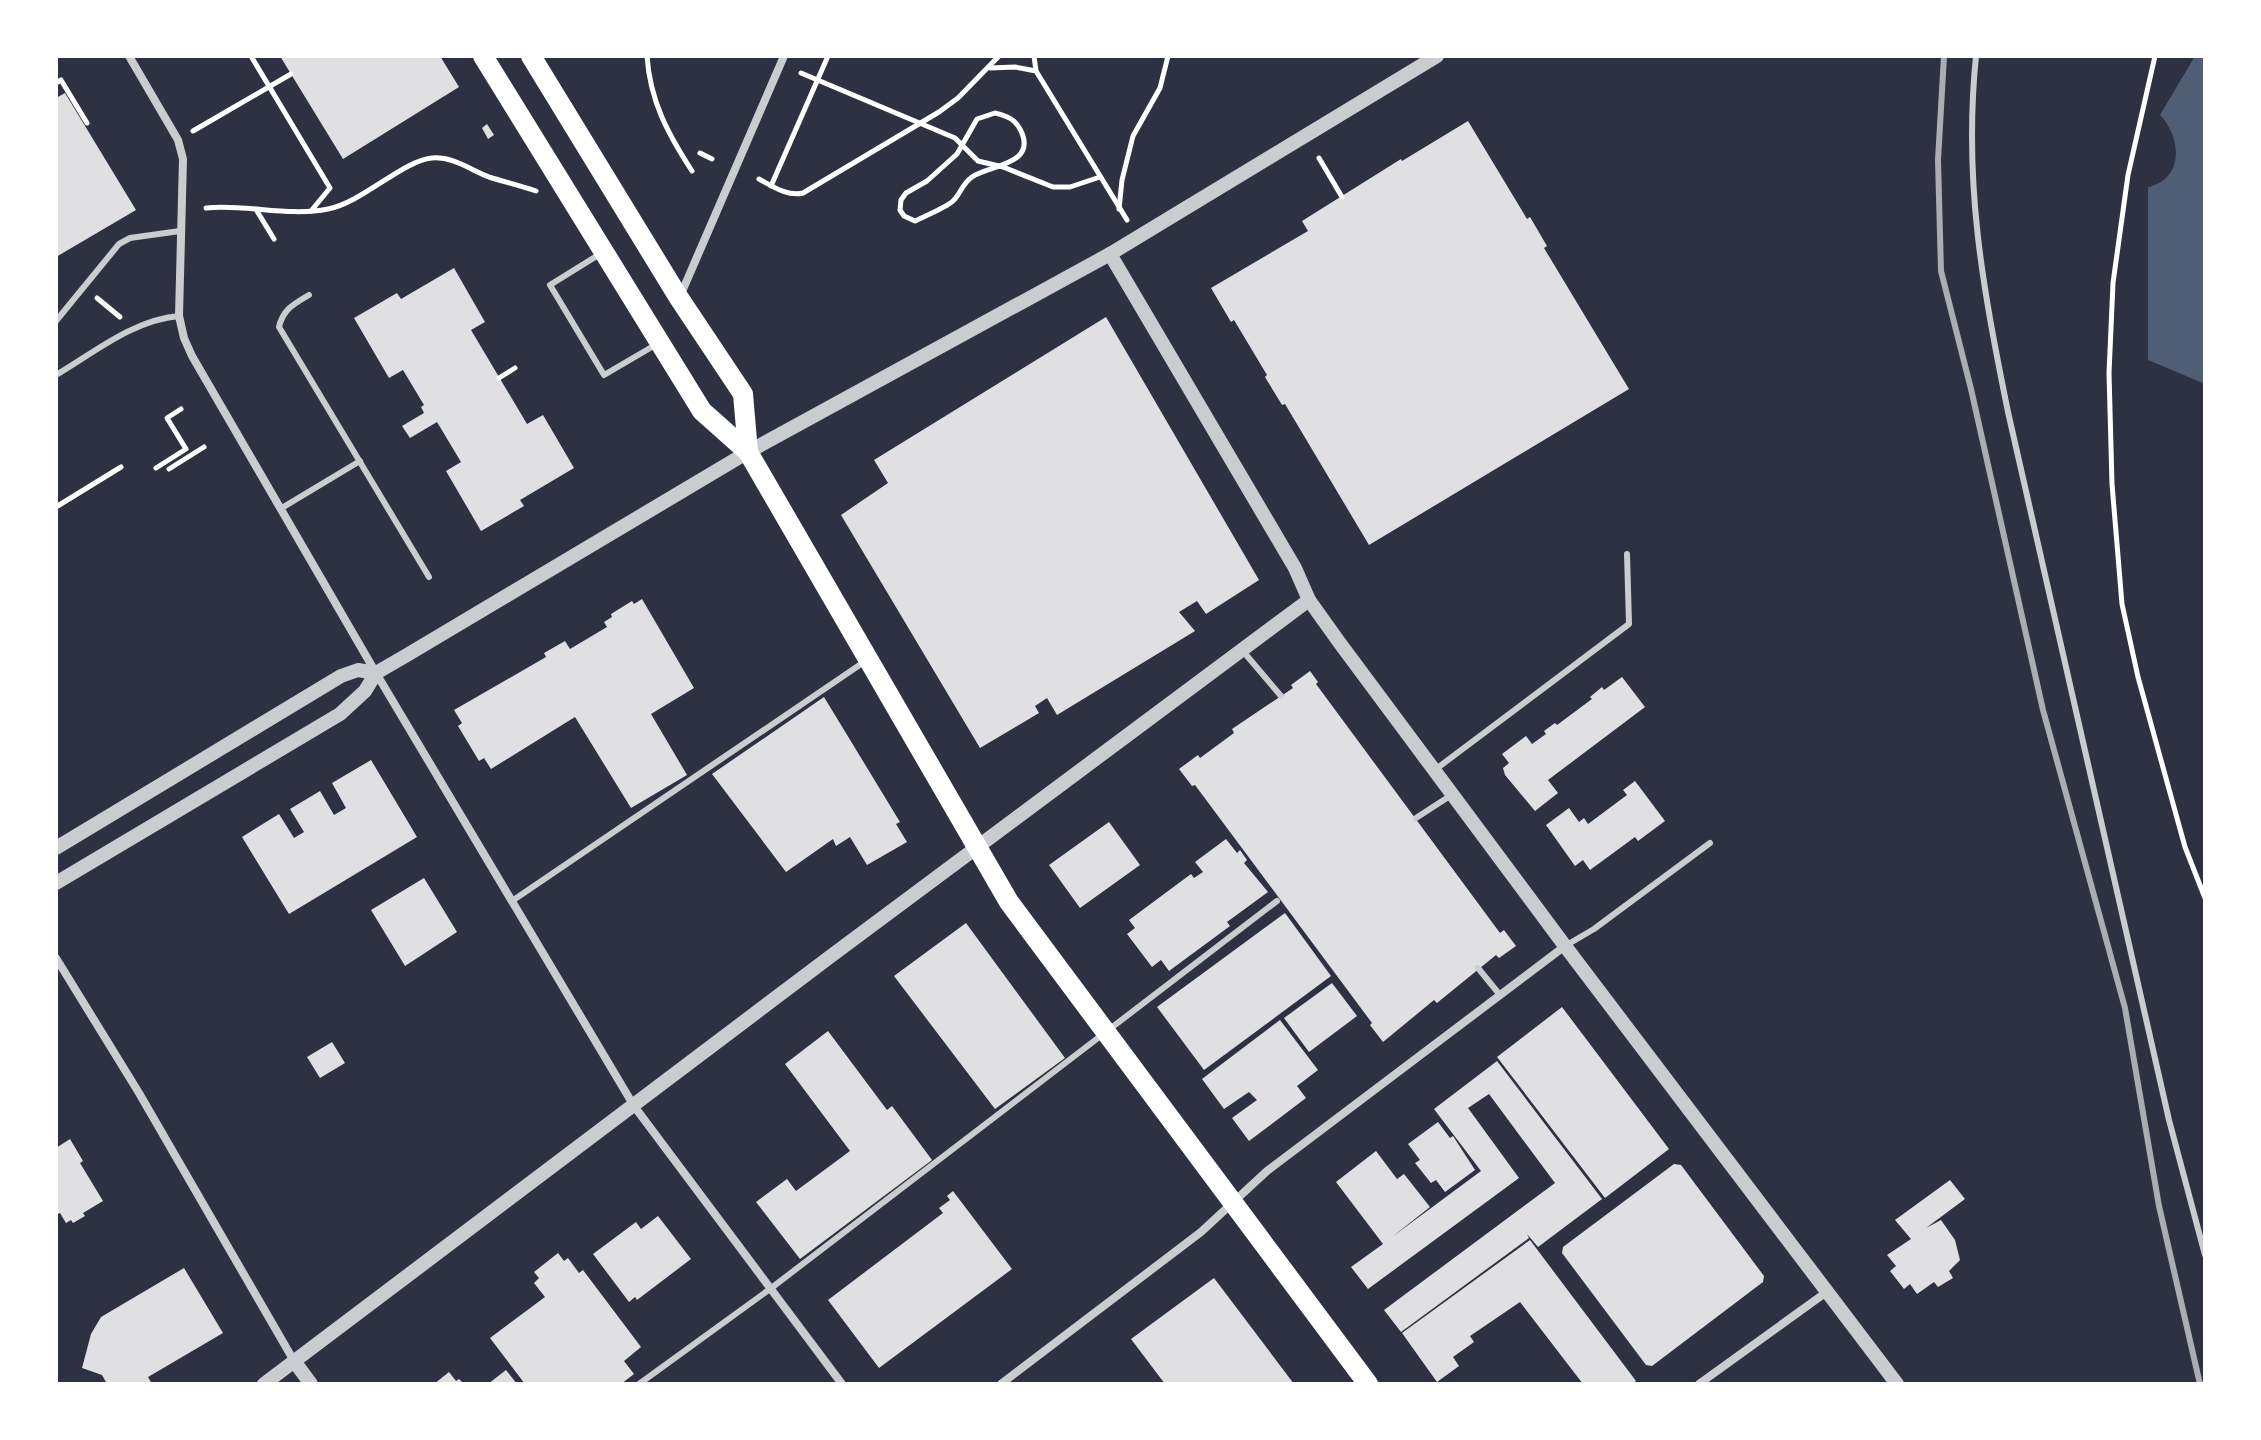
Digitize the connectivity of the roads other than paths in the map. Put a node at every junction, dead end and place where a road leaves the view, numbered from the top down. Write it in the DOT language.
graph roads {
  1 [pos="129,56"];
  2 [pos="483,56"];
  3 [pos="531,56"];
  4 [pos="784,56"];
  5 [pos="1437,56"];
  6 [pos="1976,56"];
  7 [pos="180,231"];
  8 [pos="603,252"];
  9 [pos="1110,254"];
  10 [pos="309,295"];
  11 [pos="679,298"];
  12 [pos="179,316"];
  13 [pos="56,321"];
  14 [pos="659,343"];
  15 [pos="56,375"];
  16 [pos="748,452"];
  17 [pos="360,461"];
  18 [pos="280,509"];
  19 [pos="1627,554"];
  20 [pos="429,577"];
  21 [pos="1309,600"];
  22 [pos="1242,650"];
  23 [pos="867,660"];
  24 [pos="376,673"];
  25 [pos="1281,696"];
  26 [pos="1435,770"];
  27 [pos="1453,794"];
  28 [pos="1416,818"];
  29 [pos="1710,843"];
  30 [pos="56,848"];
  31 [pos="977,848"];
  32 [pos="56,883"];
  33 [pos="512,901"];
  34 [pos="1277,901"];
  35 [pos="1565,946"];
  36 [pos="56,958"];
  37 [pos="1478,968"];
  38 [pos="1500,995"];
  39 [pos="1106,1031"];
  40 [pos="634,1106"];
  41 [pos="1234,1202"];
  42 [pos="2205,1255"];
  43 [pos="770,1289"];
  44 [pos="1828,1291"];
  45 [pos="294,1361"];
  46 [pos="264,1384"];
  47 [pos="311,1384"];
  48 [pos="639,1384"];
  49 [pos="842,1384"];
  50 [pos="1001,1384"];
  51 [pos="1368,1384"];
  52 [pos="1699,1384"];
  53 [pos="1897,1384"];
  1 -- 7 [label="street"];
  2 -- 8 [label="main road"];
  3 -- 11 [label="main road"];
  4 -- 11 [label="street"];
  5 -- 9 [label="street"];
  6 -- 42 [label="lane"];
  7 -- 12 [label="street"];
  7 -- 13 [label="lane"];
  8 -- 14 [label="main road"];
  8 -- 14 [label="lane"];
  9 -- 16 [label="street"];
  9 -- 21 [label="street"];
  10 -- 17 [label="lane"];
  11 -- 16 [label="main road"];
  12 -- 15 [label="lane"];
  12 -- 18 [label="street"];
  14 -- 16 [label="main road"];
  16 -- 23 [label="main road"];
  16 -- 24 [label="street"];
  17 -- 18 [label="lane"];
  17 -- 20 [label="lane"];
  18 -- 24 [label="street"];
  19 -- 26 [label="lane"];
  21 -- 22 [label="street"];
  21 -- 26 [label="street"];
  22 -- 25 [label="lane"];
  22 -- 31 [label="street"];
  23 -- 31 [label="main road"];
  23 -- 33 [label="lane"];
  24 -- 30 [label="street"];
  24 -- 32 [label="street"];
  24 -- 33 [label="street"];
  26 -- 27 [label="street"];
  27 -- 28 [label="lane"];
  27 -- 35 [label="street"];
  29 -- 35 [label="lane"];
  31 -- 39 [label="main road"];
  31 -- 40 [label="street"];
  33 -- 40 [label="street"];
  34 -- 39 [label="lane"];
  35 -- 38 [label="street"];
  35 -- 44 [label="street"];
  36 -- 45 [label="street"];
  37 -- 38 [label="lane"];
  38 -- 41 [label="street"];
  39 -- 41 [label="main road"];
  39 -- 43 [label="lane"];
  40 -- 43 [label="street"];
  40 -- 45 [label="street"];
  41 -- 50 [label="street"];
  41 -- 51 [label="main road"];
  43 -- 48 [label="lane"];
  43 -- 49 [label="street"];
  44 -- 52 [label="street"];
  44 -- 53 [label="street"];
  45 -- 46 [label="street"];
  45 -- 47 [label="street"];
}
